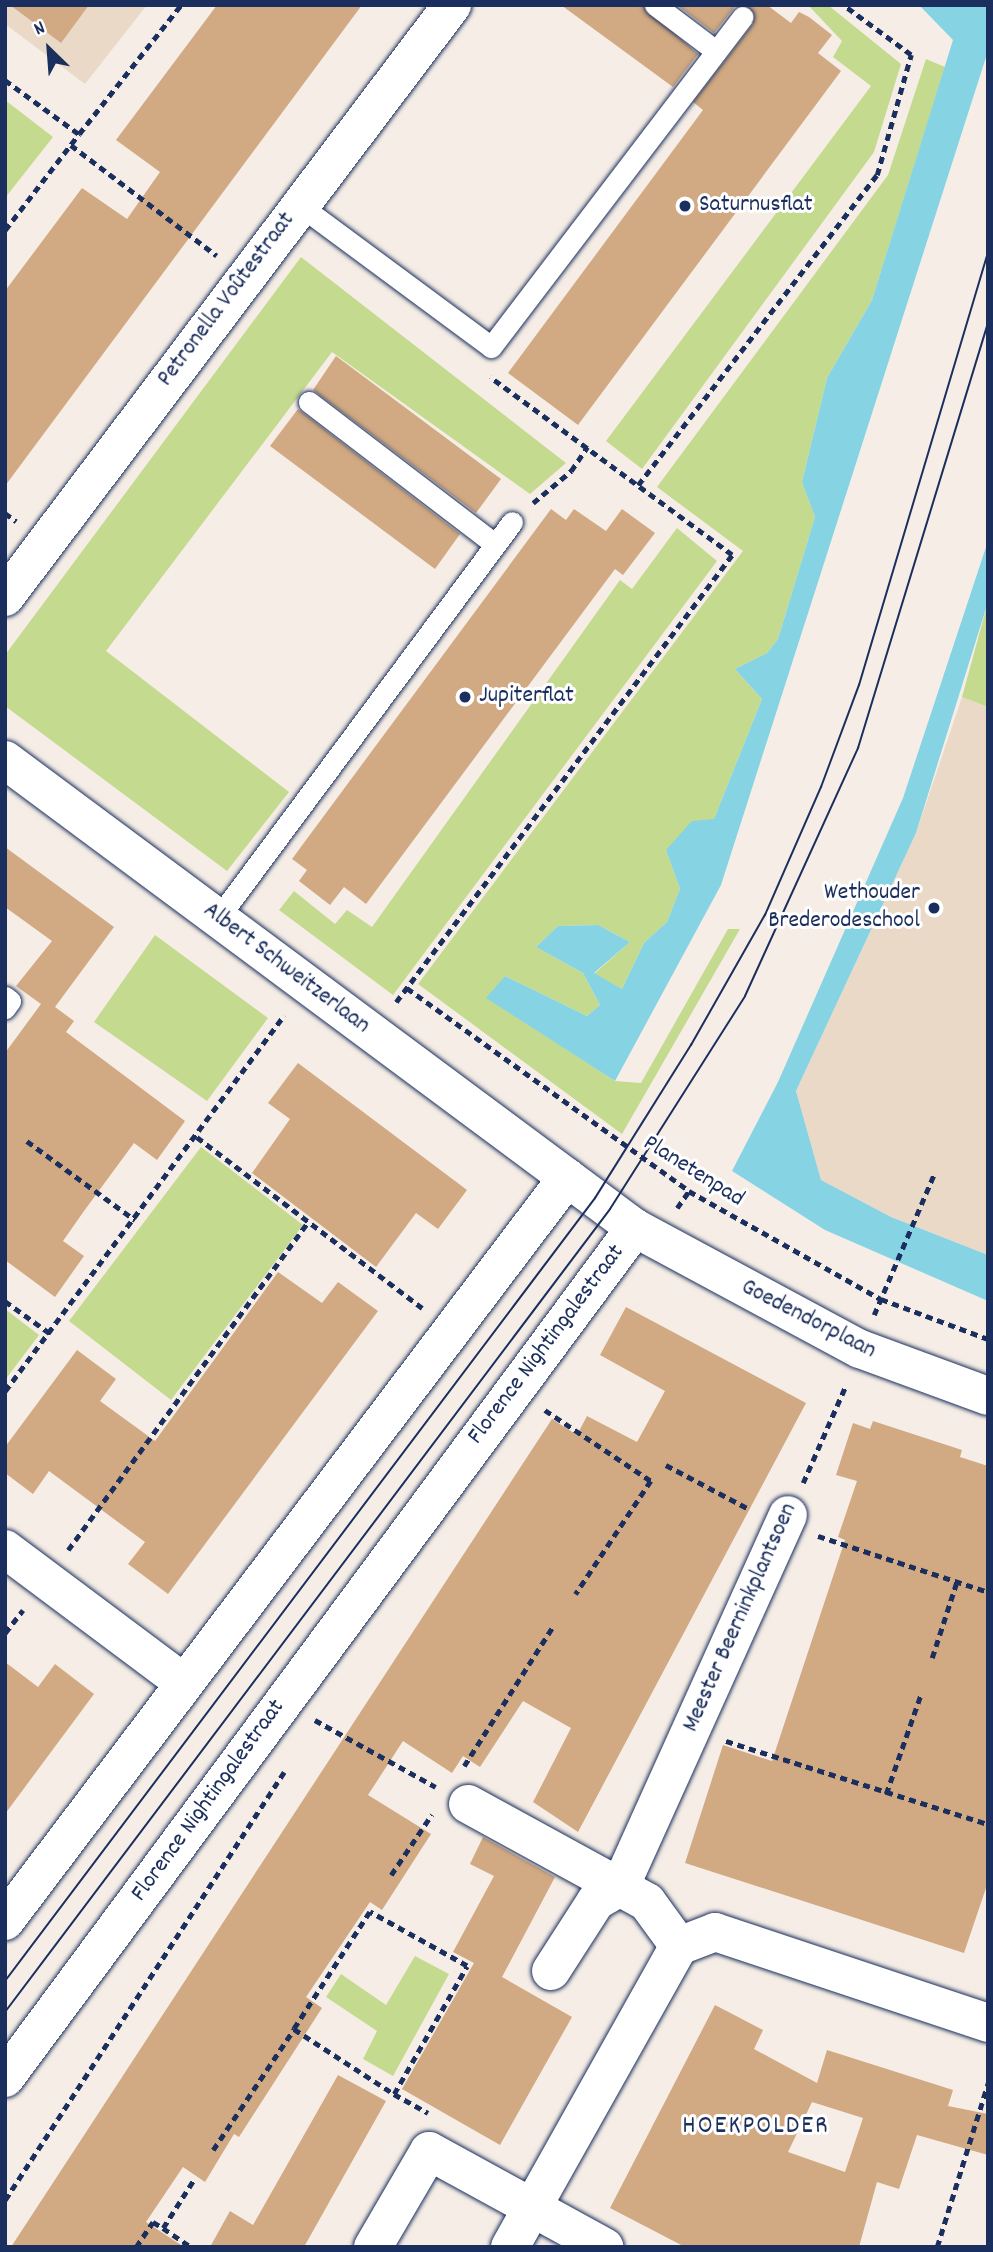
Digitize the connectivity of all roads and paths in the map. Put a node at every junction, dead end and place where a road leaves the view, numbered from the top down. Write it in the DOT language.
graph roads {
  1 [pos="181,5"];
  2 [pos="453,5"];
  3 [pos="655,5"];
  4 [pos="843,5"];
  5 [pos="742,17"];
  6 [pos="716,51"];
  7 [pos="5,80"];
  8 [pos="79,134"];
  9 [pos="71,145"];
  10 [pos="298,204"];
  11 [pos="5,230"];
  12 [pos="220,259"];
  13 [pos="309,402"];
  14 [pos="587,447"];
  15 [pos="512,522"];
  16 [pos="495,544"];
  17 [pos="5,597"];
  18 [pos="5,760"];
  19 [pos="218,918"];
  20 [pos="306,984"];
  21 [pos="407,988"];
  22 [pos="5,997"];
  23 [pos="5,1008"];
  24 [pos="372,1033"];
  25 [pos="197,1137"];
  26 [pos="27,1141"];
  27 [pos="934,1174"];
  28 [pos="567,1178"];
  29 [pos="135,1220"];
  30 [pos="307,1223"];
  31 [pos="635,1227"];
  32 [pos="881,1298"];
  33 [pos="5,1301"];
  34 [pos="451,1330"];
  35 [pos="51,1334"];
  36 [pos="988,1339"];
  37 [pos="860,1349"];
  38 [pos="5,1391"];
  39 [pos="988,1396"];
  40 [pos="532,1402"];
  41 [pos="788,1515"];
  42 [pos="5,1549"];
  43 [pos="46,1580"];
  44 [pos="956,1584"];
  45 [pos="576,1594"];
  46 [pos="552,1628"];
  47 [pos="5,1633"];
  48 [pos="932,1658"];
  49 [pos="183,1682"];
  50 [pos="921,1694"];
  51 [pos="285,1697"];
  52 [pos="692,1729"];
  53 [pos="886,1794"];
  54 [pos="457,1798"];
  55 [pos="988,1824"];
  56 [pos="391,1875"];
  57 [pos="620,1886"];
  58 [pos="5,1921"];
  59 [pos="679,1946"];
  60 [pos="551,1971"];
  61 [pos="988,2023"];
  62 [pos="294,2029"];
  63 [pos="5,2078"];
  64 [pos="988,2083"];
  65 [pos="394,2094"];
  66 [pos="442,2120"];
  67 [pos="213,2150"];
  68 [pos="193,2181"];
  69 [pos="532,2208"];
  70 [pos="163,2228"];
  71 [pos="136,2247"];
  72 [pos="191,2247"];
  73 [pos="373,2247"];
  74 [pos="510,2247"];
  75 [pos="604,2247"];
  76 [pos="937,2247"];
  1 -- 8 [label="path"];
  2 -- 10 [label="street, Petronella Voûtestraat"];
  3 -- 6 [label="lane"];
  4 -- 21 [label="path"];
  5 -- 6 [label="lane"];
  6 -- 10 [label="lane"];
  7 -- 8 [label="path"];
  8 -- 9 [label="path"];
  9 -- 11 [label="path"];
  9 -- 12 [label="path"];
  10 -- 17 [label="street, Petronella Voûtestraat"];
  13 -- 16 [label="lane"];
  14 -- 15 [label="path"];
  15 -- 16 [label="lane"];
  16 -- 19 [label="lane"];
  18 -- 19 [label="street, Albert Schweitzerlaan"];
  19 -- 20 [label="street, Albert Schweitzerlaan"];
  20 -- 24 [label="street, Albert Schweitzerlaan"];
  20 -- 25 [label="path"];
  21 -- 24 [label="path"];
  21 -- 32 [label="path, Planetenpad"];
  22 -- 23 [label="lane"];
  24 -- 28 [label="street, Albert Schweitzerlaan"];
  25 -- 29 [label="path"];
  25 -- 30 [label="path"];
  26 -- 29 [label="path"];
  27 -- 32 [label="path, Meester Beerninkplantsoen"];
  28 -- 31 [label="street, Florence Nightingalestraat"];
  28 -- 34 [label="street"];
  29 -- 35 [label="path"];
  30 -- 34 [label="path"];
  30 -- 43 [label="path"];
  31 -- 37 [label="street, Goedendorplaan"];
  31 -- 51 [label="street, Florence Nightingalestraat"];
  32 -- 36 [label="path, Planetenpad"];
  32 -- 37 [label="path, Meester Beerninkplantsoen"];
  33 -- 35 [label="path"];
  34 -- 49 [label="street"];
  35 -- 38 [label="path"];
  37 -- 39 [label="street, Goedendorplaan"];
  37 -- 41 [label="path, Meester Beerninkplantsoen"];
  40 -- 45 [label="path"];
  41 -- 52 [label="street, Meester Beerninkplantsoen"];
  42 -- 43 [label="street"];
  43 -- 47 [label="path"];
  43 -- 49 [label="street"];
  44 -- 48 [label="path"];
  46 -- 54 [label="path"];
  49 -- 58 [label="street"];
  50 -- 53 [label="path"];
  51 -- 54 [label="path"];
  51 -- 63 [label="street, Florence Nightingalestraat"];
  52 -- 53 [label="path"];
  52 -- 57 [label="street, Meester Beerninkplantsoen"];
  53 -- 55 [label="path"];
  54 -- 56 [label="path"];
  54 -- 57 [label="street"];
  57 -- 59 [label="street"];
  57 -- 60 [label="street, Meester Beerninkplantsoen"];
  59 -- 61 [label="street"];
  59 -- 69 [label="street"];
  62 -- 65 [label="path"];
  62 -- 65 [label="path"];
  62 -- 67 [label="path"];
  64 -- 76 [label="path"];
  65 -- 66 [label="path"];
  68 -- 70 [label="path"];
  69 -- 73 [label="street"];
  69 -- 74 [label="street"];
  69 -- 75 [label="street"];
  70 -- 71 [label="path"];
  70 -- 72 [label="path"];
}
